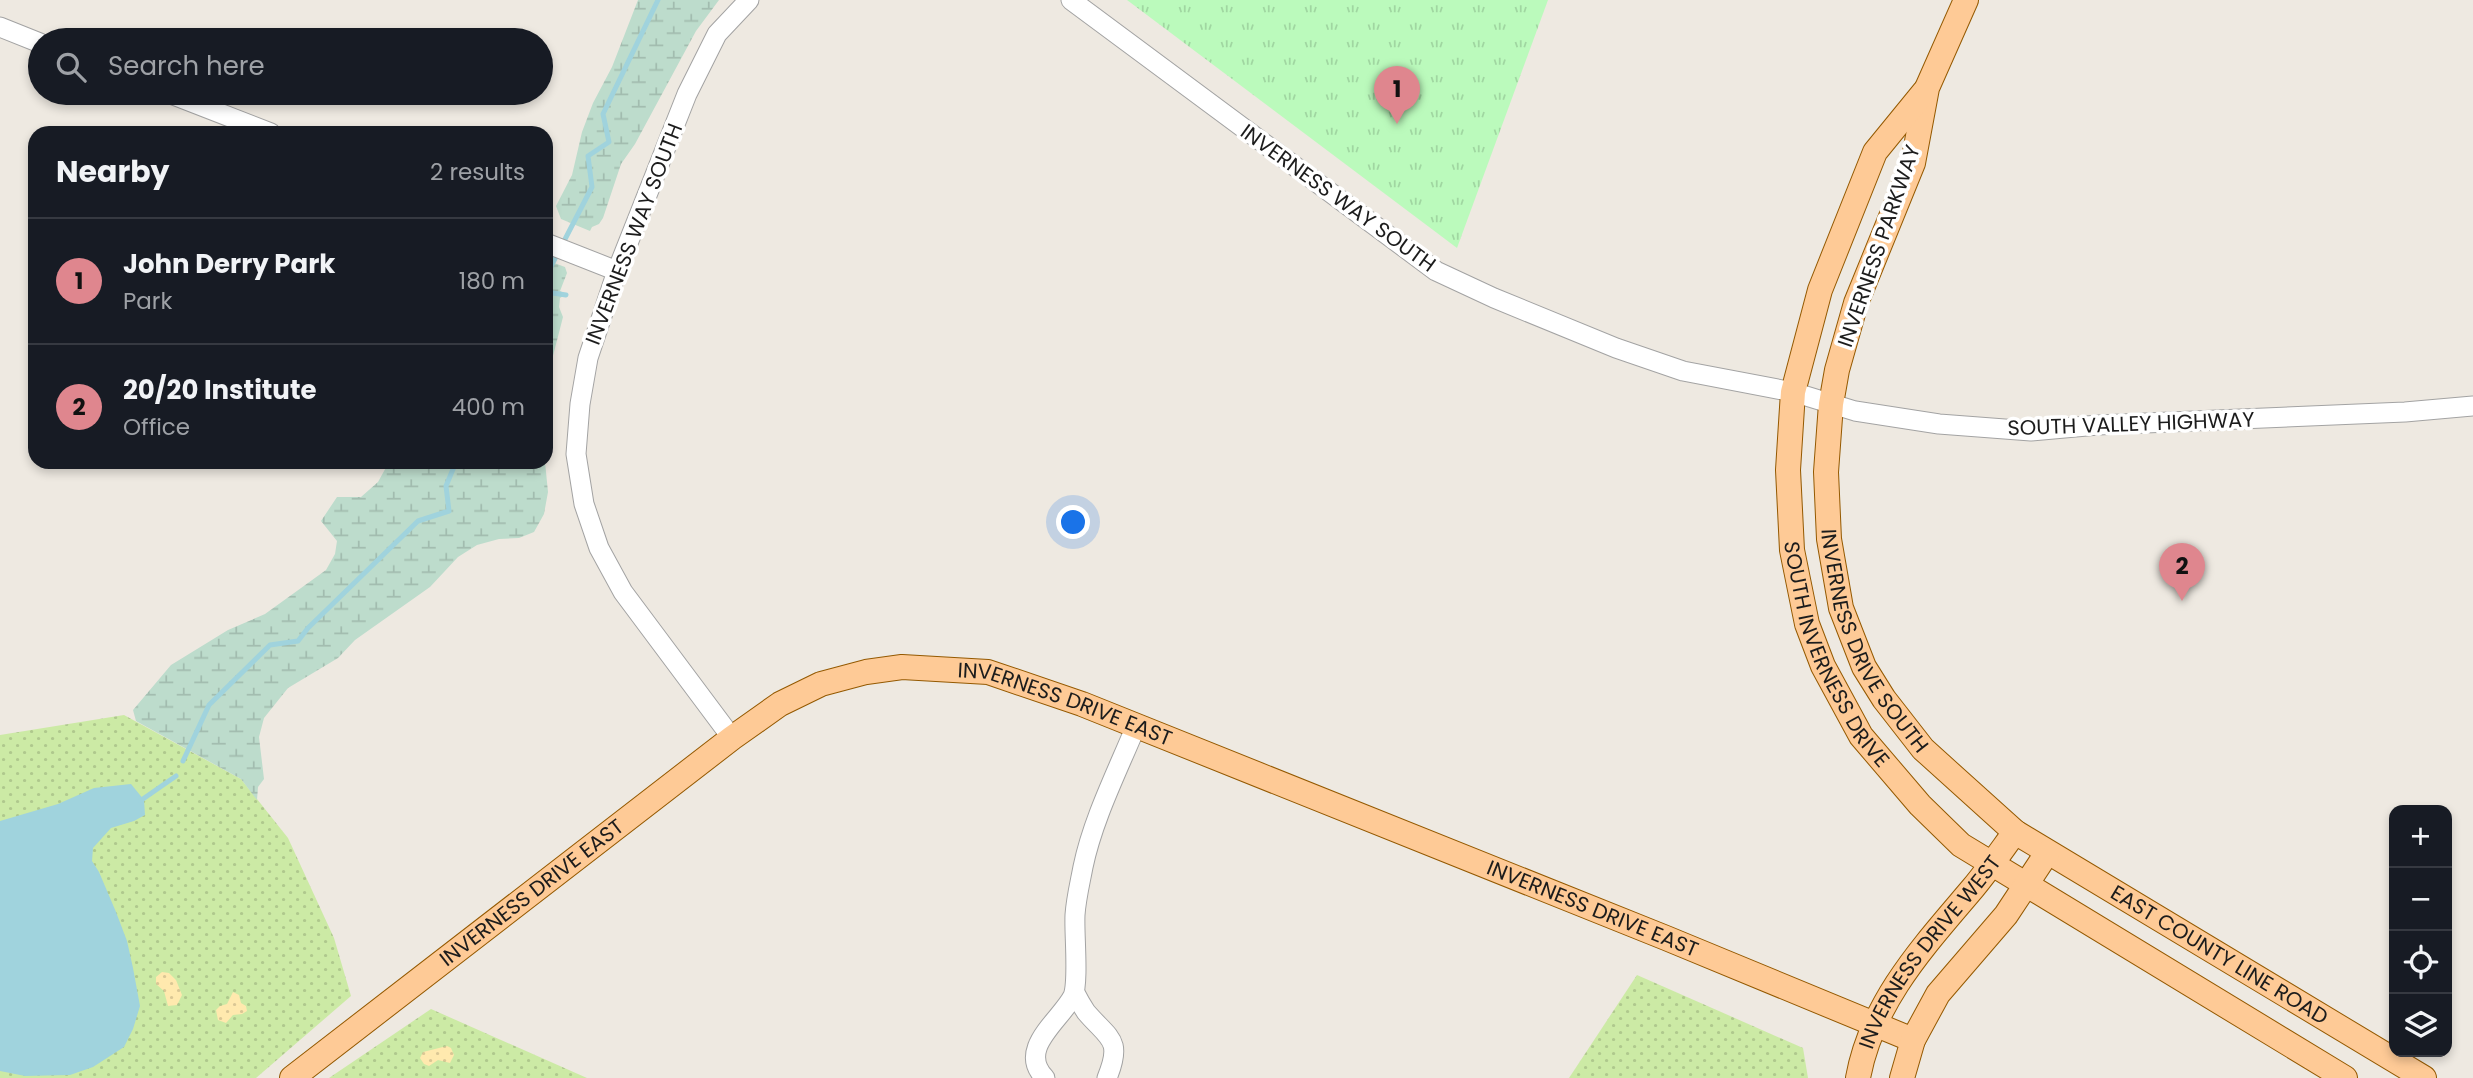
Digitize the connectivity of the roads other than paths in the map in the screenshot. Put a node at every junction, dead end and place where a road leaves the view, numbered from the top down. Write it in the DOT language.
graph roads {
  1 [pos="749,0"];
  2 [pos="1071,0"];
  3 [pos="1966,0"];
  4 [pos="0,27"];
  5 [pos="28,38"];
  6 [pos="1927,88"];
  7 [pos="199,105"];
  8 [pos="253,126"];
  9 [pos="553,246"];
  10 [pos="617,271"];
  11 [pos="1794,392"];
  12 [pos="1830,404"];
  13 [pos="2473,406"];
  14 [pos="1136,726"];
  15 [pos="732,738"];
  16 [pos="2015,832"];
  17 [pos="2047,853"];
  18 [pos="1992,864"];
  19 [pos="2027,885"];
  20 [pos="1074,993"];
  21 [pos="1874,1024"];
  22 [pos="1913,1040"];
  23 [pos="292,1078"];
  24 [pos="1045,1078"];
  25 [pos="1107,1078"];
  26 [pos="1858,1078"];
  27 [pos="1902,1078"];
  28 [pos="2345,1078"];
  29 [pos="2424,1078"];
  1 -- 10 [label="street, INVERNESS WAY SOUTH"];
  2 -- 11 [label="street, INVERNESS WAY SOUTH"];
  3 -- 6 [label="main road, INVERNESS PARKWAY"];
  4 -- 5 [label="street"];
  6 -- 11 [label="main road, INVERNESS PARKWAY"];
  6 -- 12 [label="main road, INVERNESS PARKWAY"];
  7 -- 8 [label="street"];
  9 -- 10 [label="street"];
  10 -- 15 [label="street, INVERNESS WAY SOUTH"];
  11 -- 12 [label="street, SOUTH VALLEY HIGHWAY"];
  11 -- 18 [label="main road, SOUTH INVERNESS DRIVE"];
  12 -- 13 [label="street, SOUTH VALLEY HIGHWAY"];
  12 -- 16 [label="main road, INVERNESS DRIVE SOUTH"];
  14 -- 15 [label="main road, INVERNESS DRIVE EAST"];
  14 -- 20 [label="street"];
  14 -- 21 [label="main road, INVERNESS DRIVE EAST"];
  15 -- 23 [label="main road, INVERNESS DRIVE EAST"];
  16 -- 17 [label="main road, EAST COUNTY LINE ROAD"];
  16 -- 18 [label="main road, INVERNESS DRIVE WEST"];
  17 -- 19 [label="main road, INVERNESS DRIVE WEST"];
  17 -- 29 [label="main road, EAST COUNTY LINE ROAD"];
  18 -- 19 [label="main road, EAST COUNTY LINE ROAD"];
  18 -- 21 [label="main road, INVERNESS DRIVE WEST"];
  19 -- 22 [label="main road, INVERNESS DRIVE WEST"];
  19 -- 28 [label="main road, EAST COUNTY LINE ROAD"];
  20 -- 24 [label="street"];
  20 -- 25 [label="street"];
  21 -- 22 [label="main road, INVERNESS DRIVE EAST"];
  21 -- 26 [label="main road, INVERNESS DRIVE WEST"];
  22 -- 27 [label="main road, INVERNESS DRIVE WEST"];
}
